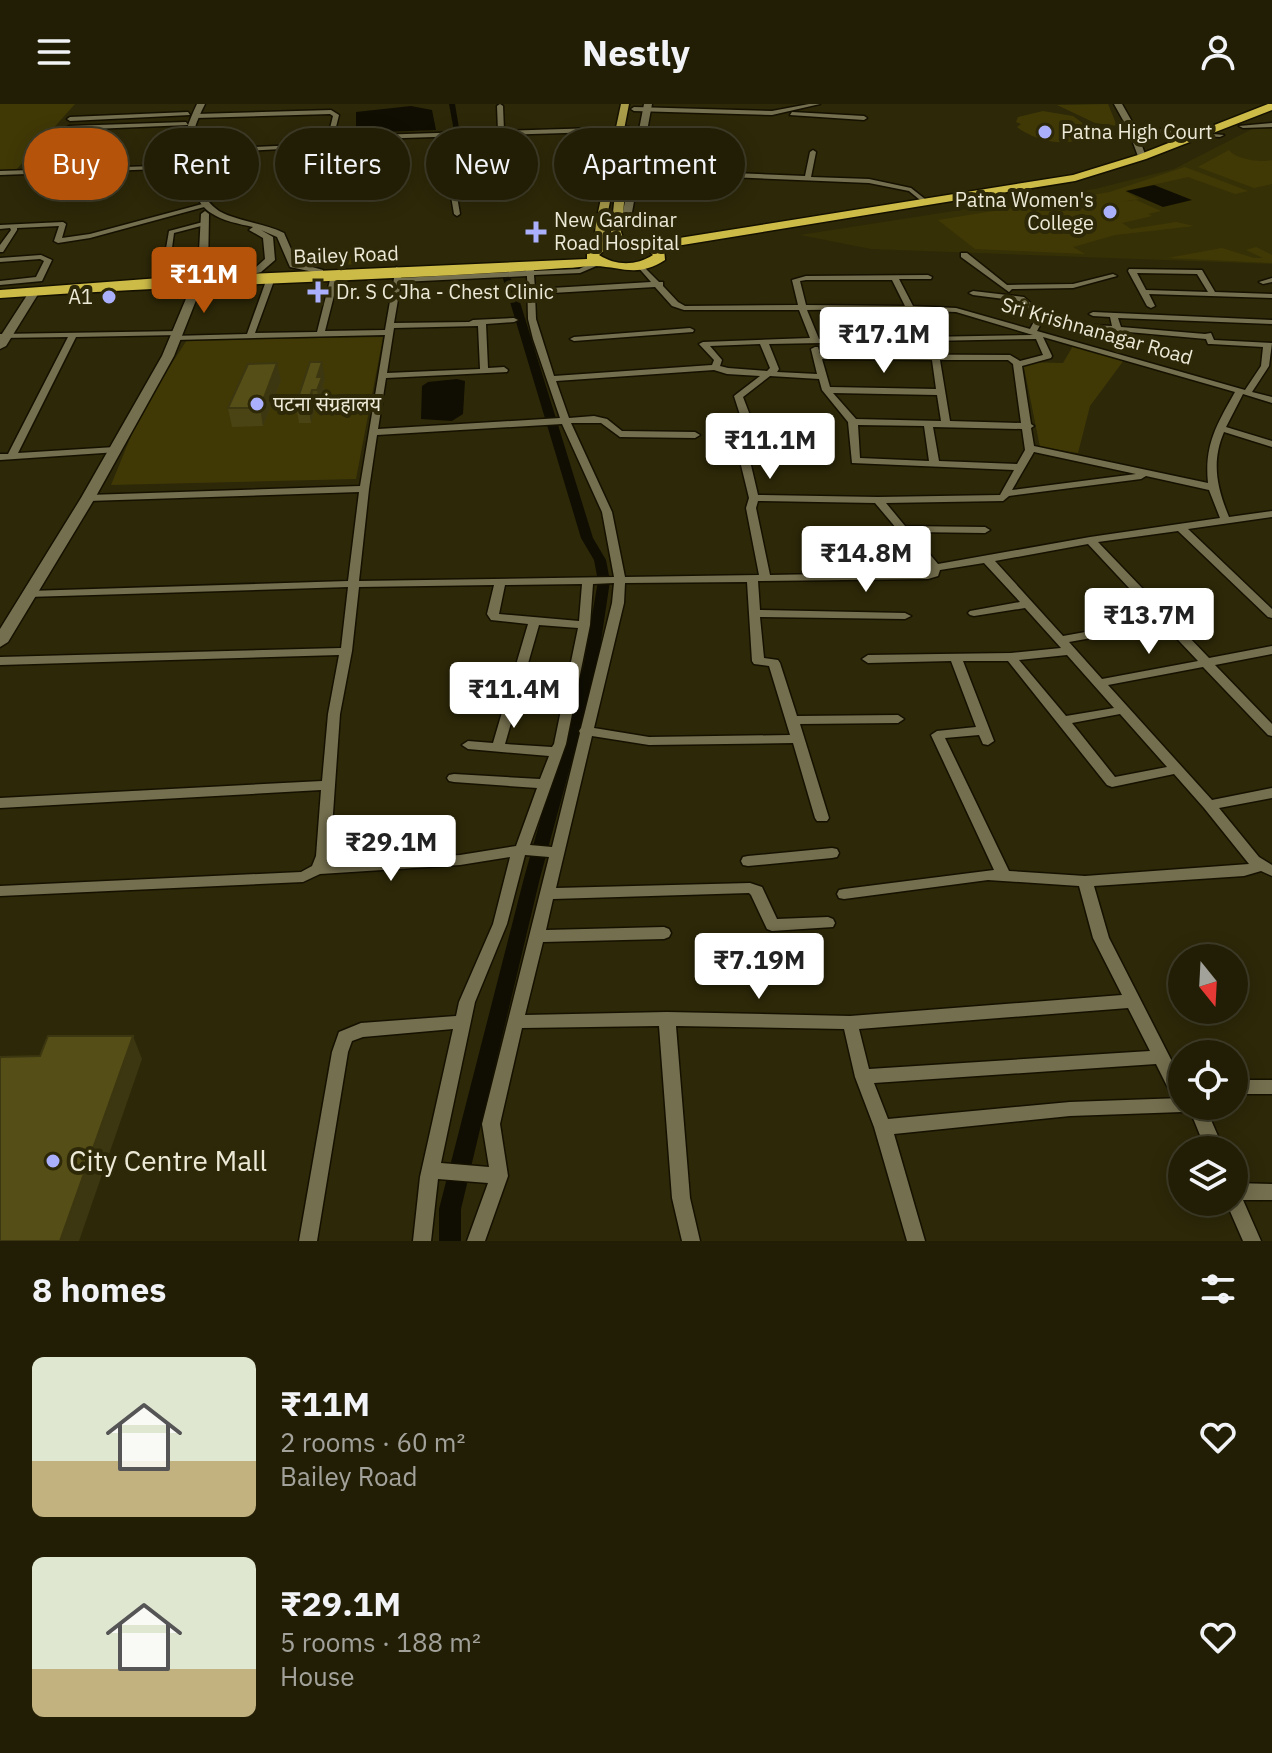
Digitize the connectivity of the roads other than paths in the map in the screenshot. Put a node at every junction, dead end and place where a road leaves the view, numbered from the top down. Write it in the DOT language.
graph roads {
  1 [pos="281,104"];
  2 [pos="735,104"];
  3 [pos="817,104"];
  4 [pos="1118,104"];
  5 [pos="1124,104"];
  6 [pos="500,106"];
  7 [pos="631,106"];
  8 [pos="647,106"];
  9 [pos="1272,106"];
  10 [pos="781,108"];
  11 [pos="194,109"];
  12 [pos="737,112"];
  13 [pos="273,113"];
  14 [pos="772,113"];
  15 [pos="864,118"];
  16 [pos="70,119"];
  17 [pos="1262,121"];
  18 [pos="69,128"];
  19 [pos="186,128"];
  20 [pos="501,128"];
  21 [pos="624,128"];
  22 [pos="639,128"];
  23 [pos="1132,129"];
  24 [pos="1202,132"];
  25 [pos="1222,134"];
  26 [pos="426,135"];
  27 [pos="813,152"];
  28 [pos="1142,157"];
  29 [pos="144,168"];
  30 [pos="0,173"];
  31 [pos="745,175"];
  32 [pos="808,177"];
  33 [pos="197,200"];
  34 [pos="455,200"];
  35 [pos="613,200"];
  36 [pos="620,200"];
  37 [pos="927,203"];
  38 [pos="203,213"];
  39 [pos="457,214"];
  40 [pos="13,226"];
  41 [pos="0,227"];
  42 [pos="617,235"];
  43 [pos="0,250"];
  44 [pos="657,250"];
  45 [pos="596,254"];
  46 [pos="964,255"];
  47 [pos="0,260"];
  48 [pos="641,266"];
  49 [pos="165,270"];
  50 [pos="1162,270"];
  51 [pos="527,273"];
  52 [pos="328,274"];
  53 [pos="398,274"];
  54 [pos="244,275"];
  55 [pos="1113,276"];
  56 [pos="894,277"];
  57 [pos="928,277"];
  58 [pos="200,278"];
  59 [pos="271,278"];
  60 [pos="0,283"];
  61 [pos="660,284"];
  62 [pos="1005,287"];
  63 [pos="32,288"];
  64 [pos="0,292"];
  65 [pos="530,292"];
  66 [pos="1145,292"];
  67 [pos="1176,292"];
  68 [pos="973,293"];
  69 [pos="1213,294"];
  70 [pos="1272,296"];
  71 [pos="1021,299"];
  72 [pos="678,306"];
  73 [pos="1151,306"];
  74 [pos="805,308"];
  75 [pos="910,308"];
  76 [pos="1093,314"];
  77 [pos="1114,316"];
  78 [pos="514,320"];
  79 [pos="1201,321"];
  80 [pos="473,322"];
  81 [pos="1272,322"];
  82 [pos="1095,327"];
  83 [pos="389,329"];
  84 [pos="1117,329"];
  85 [pos="690,330"];
  86 [pos="74,334"];
  87 [pos="320,334"];
  88 [pos="177,335"];
  89 [pos="250,336"];
  90 [pos="1039,336"];
  91 [pos="1209,337"];
  92 [pos="2,338"];
  93 [pos="574,339"];
  94 [pos="815,341"];
  95 [pos="764,343"];
  96 [pos="703,344"];
  97 [pos="1270,344"];
  98 [pos="816,356"];
  99 [pos="936,358"];
  100 [pos="1017,365"];
  101 [pos="1268,366"];
  102 [pos="715,367"];
  103 [pos="504,370"];
  104 [pos="484,371"];
  105 [pos="771,372"];
  106 [pos="382,376"];
  107 [pos="822,377"];
  108 [pos="552,379"];
  109 [pos="826,390"];
  110 [pos="942,392"];
  111 [pos="1244,392"];
  112 [pos="1272,400"];
  113 [pos="562,420"];
  114 [pos="853,422"];
  115 [pos="928,423"];
  116 [pos="946,423"];
  117 [pos="1029,426"];
  118 [pos="1219,428"];
  119 [pos="373,432"];
  120 [pos="695,435"];
  121 [pos="1272,444"];
  122 [pos="1030,448"];
  123 [pos="115,450"];
  124 [pos="6,457"];
  125 [pos="934,463"];
  126 [pos="1020,467"];
  127 [pos="1152,474"];
  128 [pos="1211,487"];
  129 [pos="364,489"];
  130 [pos="1005,494"];
  131 [pos="88,498"];
  132 [pos="754,498"];
  133 [pos="878,500"];
  134 [pos="1269,517"];
  135 [pos="1225,519"];
  136 [pos="1179,526"];
  137 [pos="903,529"];
  138 [pos="985,530"];
  139 [pos="1090,540"];
  140 [pos="987,559"];
  141 [pos="935,568"];
  142 [pos="758,578"];
  143 [pos="591,580"];
  144 [pos="617,580"];
  145 [pos="500,582"];
  146 [pos="353,584"];
  147 [pos="28,594"];
  148 [pos="1027,604"];
  149 [pos="1270,610"];
  150 [pos="755,613"];
  151 [pos="974,613"];
  152 [pos="905,616"];
  153 [pos="1165,621"];
  154 [pos="534,622"];
  155 [pos="584,625"];
  156 [pos="1061,640"];
  157 [pos="0,642"];
  158 [pos="1272,650"];
  159 [pos="346,651"];
  160 [pos="1070,651"];
  161 [pos="955,657"];
  162 [pos="1011,657"];
  163 [pos="868,659"];
  164 [pos="0,661"];
  165 [pos="1205,664"];
  166 [pos="1099,683"];
  167 [pos="1123,710"];
  168 [pos="898,719"];
  169 [pos="792,720"];
  170 [pos="1063,721"];
  171 [pos="585,731"];
  172 [pos="1272,732"];
  173 [pos="798,739"];
  174 [pos="468,745"];
  175 [pos="498,747"];
  176 [pos="558,752"];
  177 [pos="1177,769"];
  178 [pos="454,778"];
  179 [pos="545,784"];
  180 [pos="328,785"];
  181 [pos="1272,793"];
  182 [pos="0,803"];
  183 [pos="1209,805"];
  184 [pos="822,818"];
  185 [pos="524,850"];
  186 [pos="554,852"];
  187 [pos="832,853"];
  188 [pos="748,861"];
  189 [pos="318,869"];
  190 [pos="1266,869"];
  191 [pos="1004,876"];
  192 [pos="1085,881"];
  193 [pos="0,891"];
  194 [pos="548,894"];
  195 [pos="844,894"];
  196 [pos="828,923"];
  197 [pos="664,933"];
  198 [pos="538,936"];
  199 [pos="1133,1001"];
  200 [pos="667,1019"];
  201 [pos="464,1022"];
  202 [pos="517,1022"];
  203 [pos="850,1023"];
  204 [pos="1161,1057"];
  205 [pos="1168,1071"];
  206 [pos="863,1077"];
  207 [pos="1248,1087"];
  208 [pos="1272,1087"];
  209 [pos="1168,1106"];
  210 [pos="883,1127"];
  211 [pos="431,1170"];
  212 [pos="492,1176"];
  213 [pos="1248,1191"];
  214 [pos="1272,1192"];
  215 [pos="1241,1216"];
  216 [pos="308,1241"];
  217 [pos="422,1241"];
  218 [pos="476,1241"];
  219 [pos="691,1241"];
  220 [pos="916,1241"];
  221 [pos="1252,1241"];
  1 -- 13 [label="street"];
  2 -- 12 [label="street"];
  3 -- 10 [label="street"];
  4 -- 23 [label="street"];
  5 -- 24 [label="street"];
  6 -- 20 [label="street"];
  7 -- 8 [label="street"];
  7 -- 21 [label="main road"];
  8 -- 12 [label="street"];
  8 -- 22 [label="street"];
  9 -- 17 [label="highway"];
  10 -- 14 [label="street"];
  11 -- 13 [label="street"];
  11 -- 16 [label="street"];
  11 -- 18 [label="street"];
  11 -- 19 [label="street"];
  12 -- 14 [label="street"];
  13 -- 26 [label="street"];
  14 -- 15 [label="street"];
  17 -- 24 [label="highway"];
  17 -- 25 [label="highway, Bailey Road"];
  23 -- 24 [label="street"];
  23 -- 28 [label="street"];
  24 -- 25 [label="street"];
  24 -- 28 [label="highway"];
  25 -- 44 [label="highway, Bailey Road"];
  27 -- 32 [label="street"];
  28 -- 37 [label="highway"];
  29 -- 30 [label="street"];
  31 -- 32 [label="street"];
  32 -- 37 [label="street"];
  33 -- 38 [label="street"];
  34 -- 39 [label="street"];
  35 -- 45 [label="main road"];
  36 -- 42 [label="main road"];
  37 -- 44 [label="highway"];
  38 -- 40 [label="street"];
  38 -- 49 [label="street"];
  38 -- 52 [label="street"];
  38 -- 54 [label="street"];
  38 -- 58 [label="street"];
  40 -- 41 [label="street"];
  40 -- 43 [label="street"];
  42 -- 44 [label="highway, Bailey Road"];
  42 -- 45 [label="highway, Bailey Road"];
  44 -- 48 [label="highway, Bailey Road"];
  45 -- 48 [label="highway, Bailey Road"];
  45 -- 51 [label="highway, Bailey Road"];
  45 -- 53 [label="highway, Bailey Road"];
  46 -- 62 [label="street"];
  47 -- 63 [label="street"];
  48 -- 61 [label="street"];
  50 -- 66 [label="street"];
  50 -- 67 [label="street"];
  50 -- 69 [label="street"];
  51 -- 53 [label="highway, Bailey Road"];
  51 -- 53 [label="street"];
  51 -- 65 [label="street"];
  52 -- 53 [label="highway, Bailey Road"];
  52 -- 54 [label="highway, Bailey Road"];
  52 -- 59 [label="highway, Bailey Road"];
  52 -- 87 [label="street"];
  53 -- 83 [label="street"];
  54 -- 58 [label="highway, Bailey Road"];
  55 -- 62 [label="street"];
  56 -- 57 [label="street"];
  56 -- 74 [label="street"];
  56 -- 75 [label="street"];
  58 -- 59 [label="highway, Bailey Road"];
  58 -- 63 [label="highway, Bailey Road"];
  58 -- 88 [label="street"];
  59 -- 89 [label="street"];
  60 -- 63 [label="street"];
  61 -- 65 [label="street"];
  61 -- 72 [label="street"];
  62 -- 71 [label="street"];
  63 -- 64 [label="highway, Bailey Road"];
  63 -- 92 [label="street"];
  65 -- 108 [label="street"];
  66 -- 67 [label="street"];
  66 -- 73 [label="street"];
  67 -- 69 [label="street"];
  68 -- 71 [label="street"];
  69 -- 70 [label="street"];
  71 -- 90 [label="street"];
  72 -- 74 [label="street, Sri Krishnanagar Road"];
  72 -- 85 [label="street"];
  74 -- 75 [label="street, Sri Krishnanagar Road"];
  74 -- 94 [label="street"];
  75 -- 90 [label="street, Sri Krishnanagar Road"];
  76 -- 77 [label="street"];
  77 -- 79 [label="street"];
  77 -- 84 [label="street"];
  78 -- 80 [label="street"];
  79 -- 81 [label="street"];
  79 -- 91 [label="street"];
  80 -- 83 [label="street"];
  80 -- 104 [label="street"];
  82 -- 84 [label="street"];
  83 -- 87 [label="street"];
  83 -- 106 [label="street"];
  84 -- 91 [label="street"];
  85 -- 93 [label="street"];
  85 -- 96 [label="street"];
  86 -- 88 [label="street"];
  86 -- 92 [label="street"];
  86 -- 124 [label="street"];
  87 -- 89 [label="street"];
  88 -- 89 [label="street"];
  88 -- 123 [label="street"];
  90 -- 94 [label="street"];
  90 -- 100 [label="street"];
  90 -- 111 [label="street, Sri Krishnanagar Road"];
  91 -- 97 [label="street"];
  94 -- 95 [label="street"];
  94 -- 98 [label="street"];
  95 -- 96 [label="street"];
  95 -- 105 [label="street"];
  96 -- 102 [label="street"];
  97 -- 101 [label="street"];
  98 -- 99 [label="street"];
  98 -- 107 [label="street"];
  99 -- 100 [label="street"];
  99 -- 110 [label="street"];
  100 -- 117 [label="street"];
  101 -- 111 [label="street"];
  102 -- 105 [label="street"];
  102 -- 108 [label="street"];
  103 -- 104 [label="street"];
  104 -- 106 [label="street"];
  105 -- 107 [label="street"];
  105 -- 132 [label="street"];
  106 -- 119 [label="street"];
  107 -- 109 [label="street"];
  108 -- 113 [label="street"];
  109 -- 110 [label="street"];
  109 -- 114 [label="street"];
  110 -- 116 [label="street"];
  111 -- 112 [label="street, Sri Krishnanagar Road"];
  111 -- 118 [label="street"];
  113 -- 119 [label="street"];
  113 -- 120 [label="street"];
  113 -- 144 [label="street"];
  114 -- 115 [label="street"];
  114 -- 125 [label="street"];
  115 -- 116 [label="street"];
  115 -- 125 [label="street"];
  116 -- 117 [label="street"];
  117 -- 122 [label="street"];
  118 -- 121 [label="street"];
  118 -- 128 [label="street"];
  119 -- 129 [label="street"];
  122 -- 126 [label="street"];
  122 -- 127 [label="street"];
  123 -- 124 [label="street"];
  123 -- 131 [label="street"];
  125 -- 126 [label="street"];
  126 -- 130 [label="street"];
  127 -- 128 [label="street"];
  127 -- 130 [label="street"];
  128 -- 135 [label="street"];
  129 -- 131 [label="street"];
  129 -- 146 [label="street"];
  130 -- 133 [label="street"];
  131 -- 147 [label="street"];
  132 -- 133 [label="street"];
  132 -- 142 [label="street"];
  133 -- 137 [label="street"];
  134 -- 135 [label="street"];
  135 -- 136 [label="street"];
  136 -- 139 [label="street"];
  136 -- 149 [label="street"];
  137 -- 138 [label="street"];
  137 -- 141 [label="street"];
  139 -- 140 [label="street"];
  139 -- 153 [label="street"];
  140 -- 141 [label="street"];
  140 -- 148 [label="street"];
  141 -- 142 [label="street"];
  142 -- 144 [label="street"];
  142 -- 150 [label="street"];
  143 -- 144 [label="street"];
  143 -- 145 [label="street"];
  143 -- 155 [label="street"];
  144 -- 171 [label="street"];
  145 -- 146 [label="street"];
  145 -- 154 [label="street"];
  146 -- 147 [label="street"];
  146 -- 159 [label="street"];
  147 -- 157 [label="street"];
  148 -- 151 [label="street"];
  148 -- 156 [label="street"];
  150 -- 152 [label="street"];
  150 -- 169 [label="street"];
  153 -- 156 [label="street"];
  153 -- 165 [label="street"];
  154 -- 155 [label="street"];
  154 -- 175 [label="street"];
  155 -- 176 [label="street"];
  156 -- 160 [label="street"];
  158 -- 165 [label="street"];
  159 -- 164 [label="street"];
  159 -- 180 [label="street"];
  160 -- 162 [label="street"];
  160 -- 166 [label="street"];
  161 -- 162 [label="street"];
  161 -- 163 [label="street"];
  161 -- 191 [label="street"];
  162 -- 170 [label="street"];
  165 -- 166 [label="street"];
  165 -- 172 [label="street"];
  166 -- 167 [label="street"];
  167 -- 170 [label="street"];
  167 -- 177 [label="street"];
  168 -- 169 [label="street"];
  169 -- 173 [label="street"];
  170 -- 177 [label="street"];
  171 -- 173 [label="street"];
  171 -- 186 [label="street"];
  173 -- 184 [label="street"];
  174 -- 175 [label="street"];
  175 -- 176 [label="street"];
  176 -- 179 [label="street"];
  177 -- 183 [label="street"];
  178 -- 179 [label="street"];
  179 -- 185 [label="street"];
  180 -- 182 [label="street"];
  180 -- 189 [label="street"];
  181 -- 183 [label="street"];
  183 -- 190 [label="street"];
  185 -- 186 [label="street"];
  185 -- 189 [label="street"];
  185 -- 201 [label="street"];
  186 -- 194 [label="street"];
  187 -- 188 [label="street"];
  189 -- 193 [label="street"];
  190 -- 192 [label="street"];
  191 -- 192 [label="street"];
  191 -- 195 [label="street"];
  192 -- 199 [label="street"];
  194 -- 196 [label="street"];
  194 -- 198 [label="street"];
  197 -- 198 [label="street"];
  198 -- 202 [label="street"];
  199 -- 203 [label="street"];
  199 -- 204 [label="street"];
  200 -- 202 [label="street"];
  200 -- 203 [label="street"];
  200 -- 219 [label="street"];
  201 -- 211 [label="street"];
  201 -- 216 [label="street"];
  202 -- 212 [label="street"];
  203 -- 206 [label="street"];
  204 -- 205 [label="street"];
  204 -- 206 [label="street"];
  206 -- 210 [label="street"];
  207 -- 208 [label="street"];
  209 -- 210 [label="street"];
  210 -- 220 [label="street"];
  211 -- 212 [label="street"];
  211 -- 217 [label="street"];
  212 -- 218 [label="street"];
  213 -- 214 [label="street"];
  215 -- 221 [label="street"];
}
